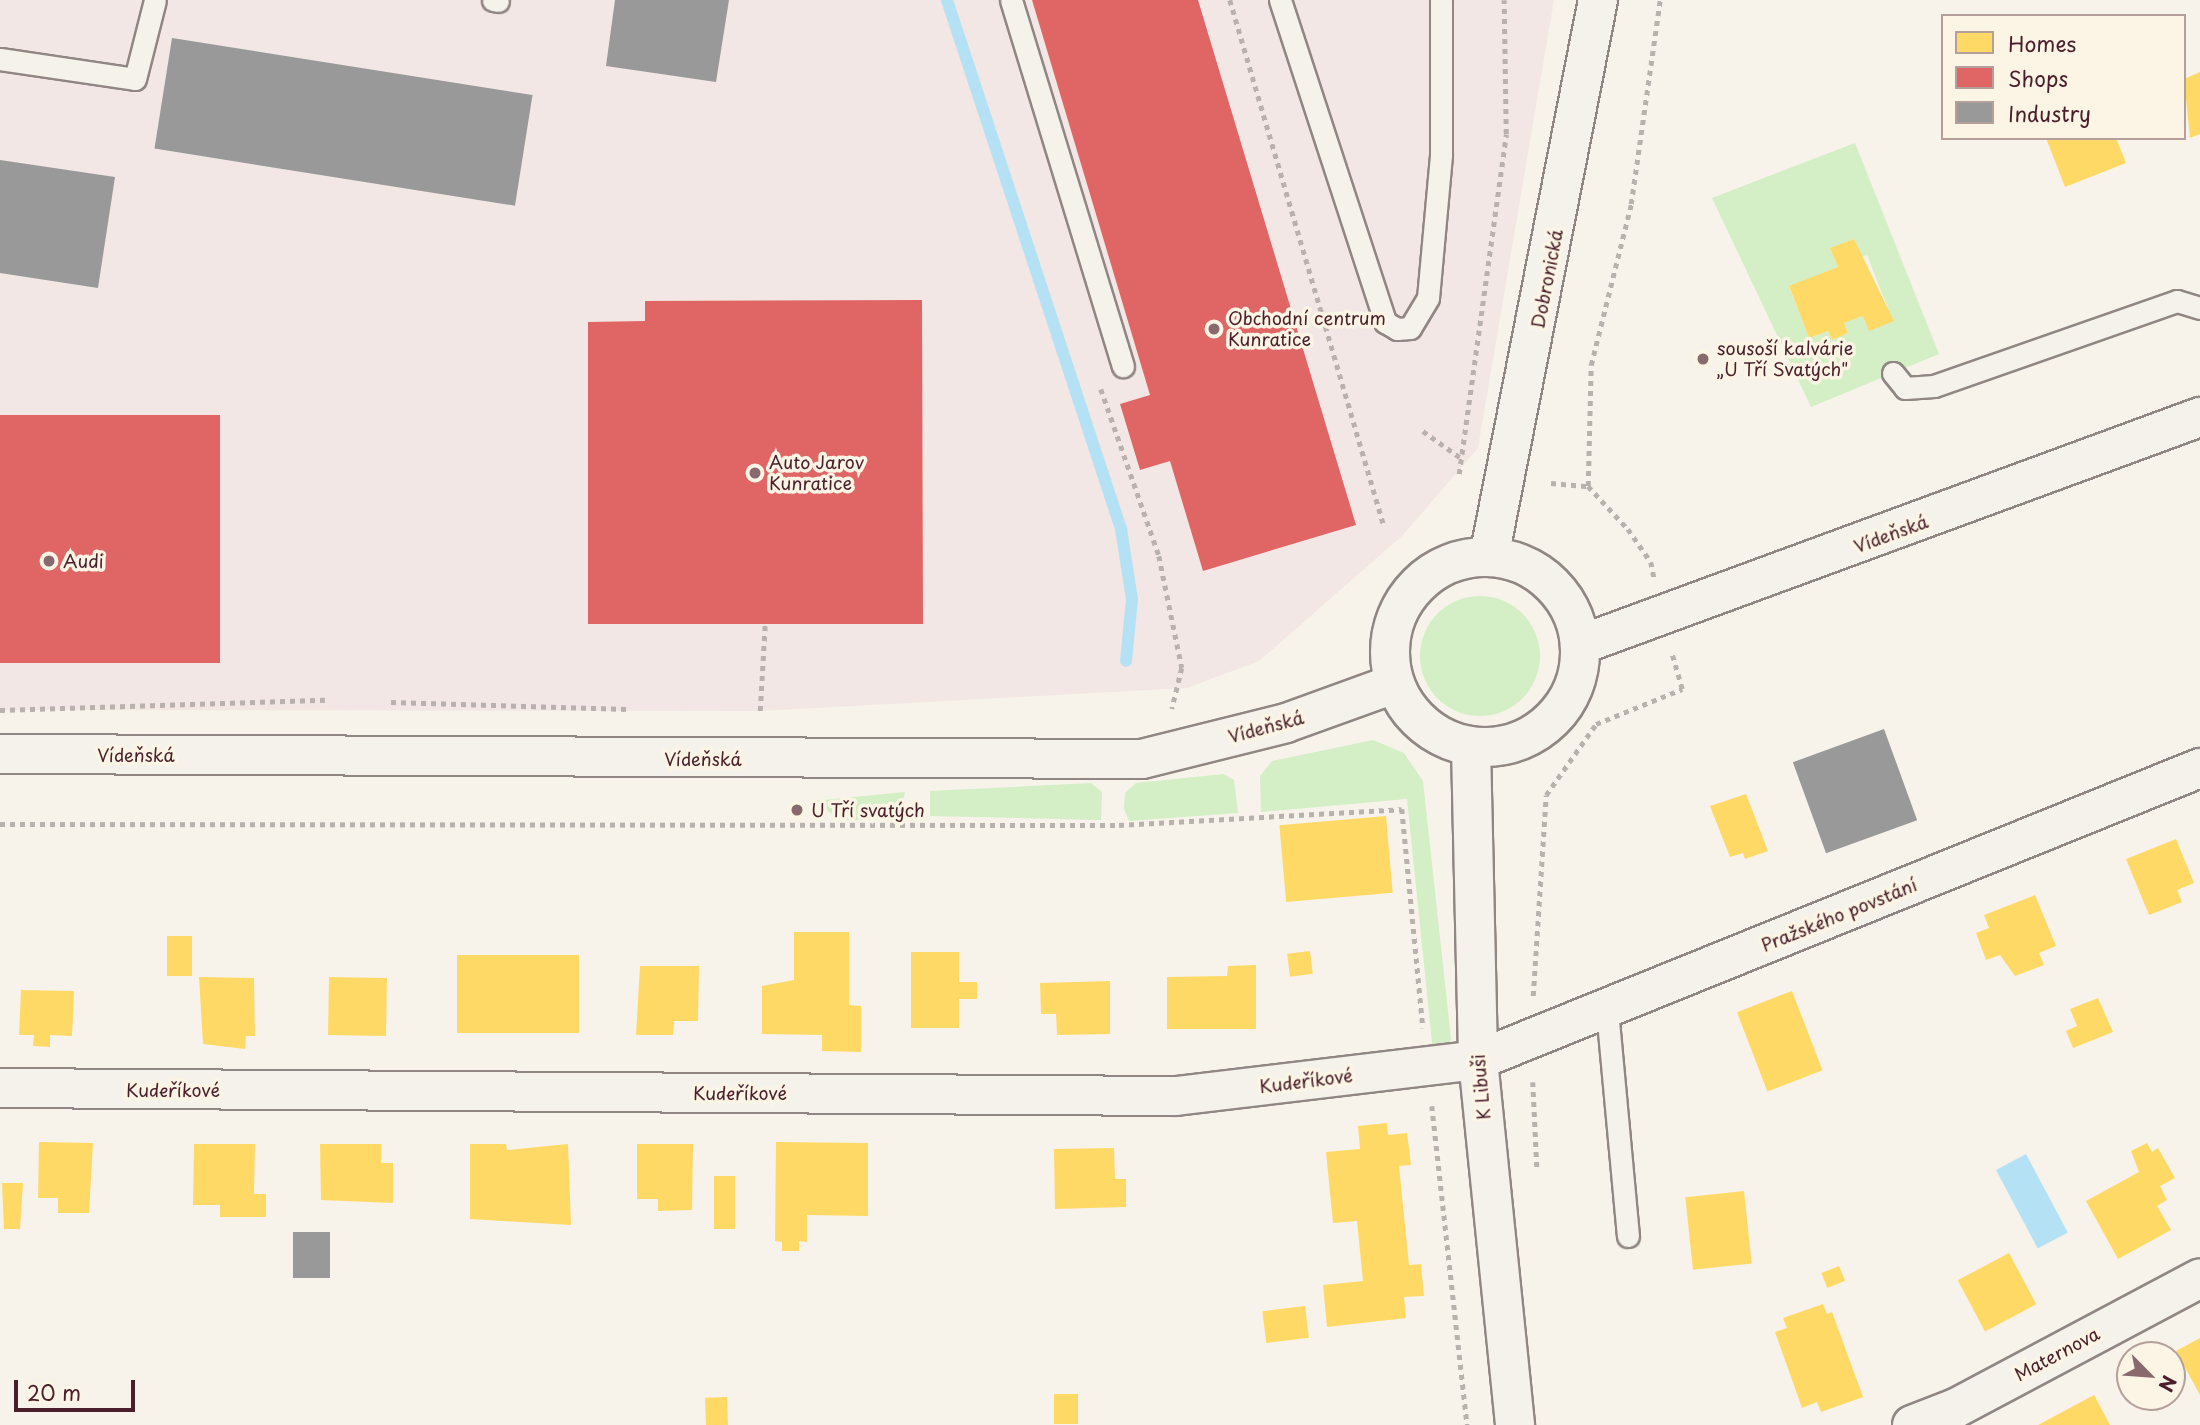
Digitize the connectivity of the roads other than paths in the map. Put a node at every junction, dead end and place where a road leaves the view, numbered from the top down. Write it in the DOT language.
graph roads {
  1 [pos="155,0"];
  2 [pos="1011,0"];
  3 [pos="1441,0"];
  4 [pos="1598,0"];
  5 [pos="1288,2"];
  6 [pos="0,58"];
  7 [pos="2200,308"];
  8 [pos="1123,366"];
  9 [pos="1893,373"];
  10 [pos="2200,417"];
  11 [pos="1489,557"];
  12 [pos="1580,645"];
  13 [pos="1394,684"];
  14 [pos="1471,747"];
  15 [pos="0,754"];
  16 [pos="2200,768"];
  17 [pos="1606,1010"];
  18 [pos="1478,1060"];
  19 [pos="0,1088"];
  20 [pos="1628,1236"];
  21 [pos="2200,1278"];
  22 [pos="1959,1417"];
  23 [pos="1515,1425"];
  24 [pos="1912,1425"];
  1 -- 6 [label="lane"];
  2 -- 8 [label="lane"];
  3 -- 5 [label="lane"];
  4 -- 11 [label="street, Dobronická"];
  7 -- 9 [label="lane"];
  10 -- 12 [label="street, Vídeňská"];
  11 -- 12 [label="street"];
  11 -- 13 [label="street"];
  12 -- 14 [label="street"];
  13 -- 14 [label="street"];
  13 -- 15 [label="street, Vídeňská"];
  14 -- 18 [label="street, K Libuši"];
  16 -- 17 [label="street, Pražského povstání"];
  17 -- 18 [label="street, Pražského povstání"];
  17 -- 20 [label="lane"];
  18 -- 19 [label="street, Kudeříkové"];
  18 -- 23 [label="street, K Libuši"];
  21 -- 22 [label="street, Maternova"];
  22 -- 24 [label="street, Maternova"];
}
